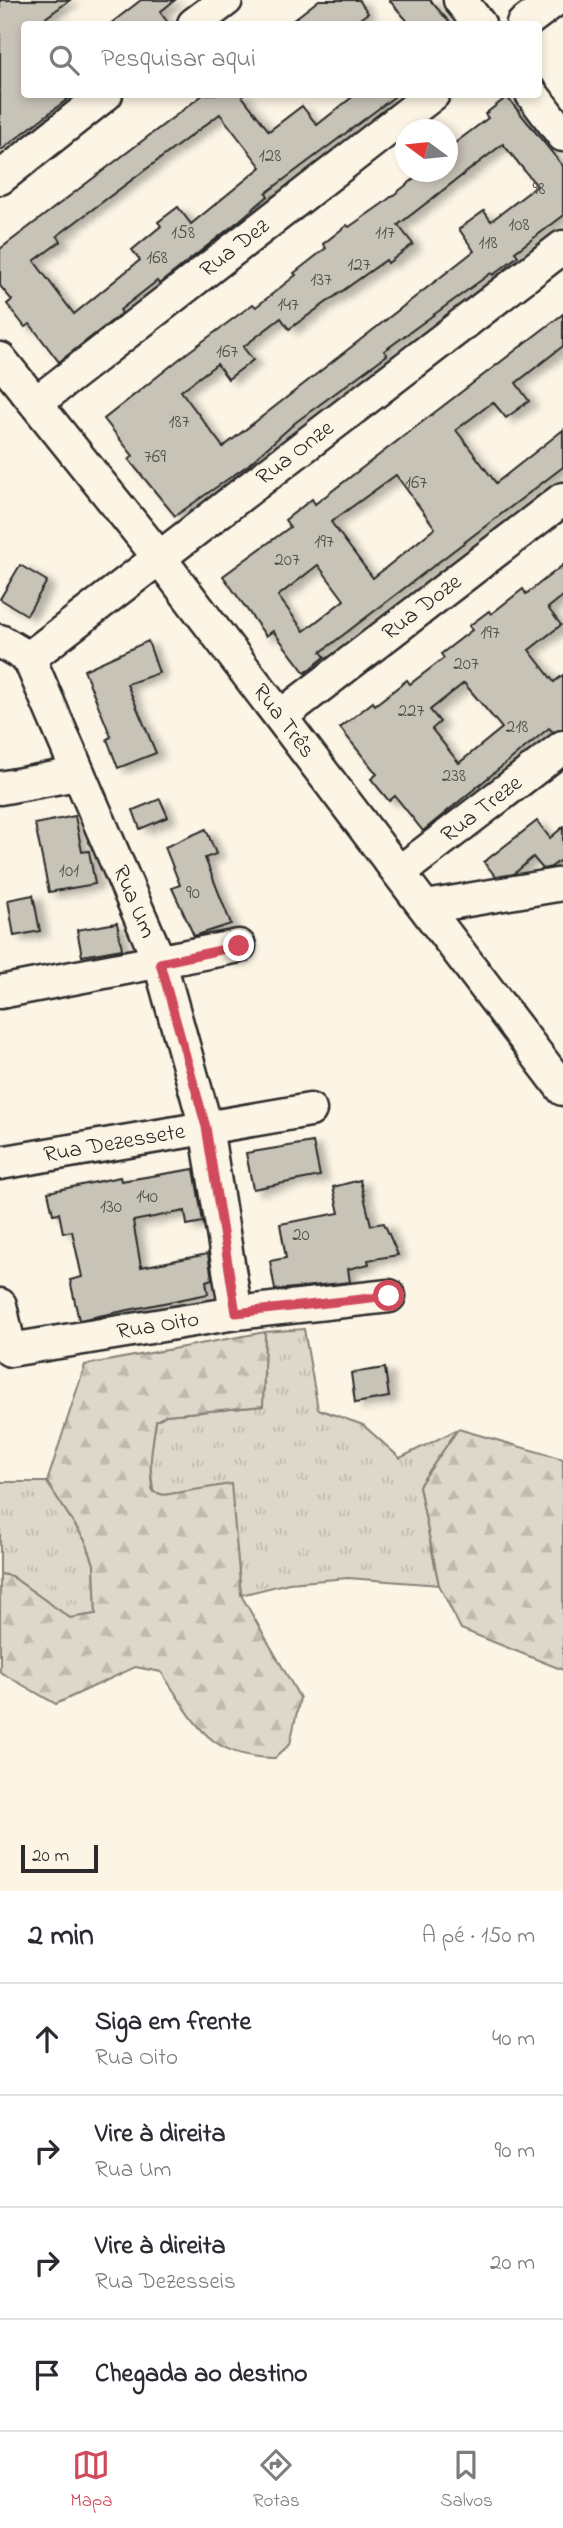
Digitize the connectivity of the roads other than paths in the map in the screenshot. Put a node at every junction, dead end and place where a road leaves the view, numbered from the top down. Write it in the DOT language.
graph roads {
  1 [pos="460,0"];
  2 [pos="555,0"];
  3 [pos="221,1"];
  4 [pos="198,21"];
  5 [pos="477,21"];
  6 [pos="527,21"];
  7 [pos="101,98"];
  8 [pos="428,98"];
  9 [pos="535,98"];
  10 [pos="563,135"];
  11 [pos="0,178"];
  12 [pos="563,247"];
  13 [pos="0,359"];
  14 [pos="36,403"];
  15 [pos="563,499"];
  16 [pos="158,556"];
  17 [pos="0,640"];
  18 [pos="29,658"];
  19 [pos="281,716"];
  20 [pos="563,747"];
  21 [pos="77,774"];
  22 [pos="0,788"];
  23 [pos="400,872"];
  24 [pos="563,884"];
  25 [pos="426,907"];
  26 [pos="239,946"];
  27 [pos="160,963"];
  28 [pos="0,992"];
  29 [pos="563,1089"];
  30 [pos="310,1110"];
  31 [pos="206,1127"];
  32 [pos="0,1163"];
  33 [pos="389,1296"];
  34 [pos="0,1305"];
  35 [pos="236,1313"];
  1 -- 5 [label="street"];
  2 -- 6 [label="street"];
  3 -- 4 [label="street"];
  7 -- 11 [label="street"];
  8 -- 14 [label="street, Rua Dez"];
  9 -- 10 [label="street"];
  12 -- 16 [label="street, Rua Onze"];
  13 -- 14 [label="street, Rua Três"];
  14 -- 16 [label="street, Rua Três"];
  15 -- 19 [label="street, Rua Doze"];
  16 -- 18 [label="street, Rua Onze"];
  16 -- 19 [label="street, Rua Três"];
  17 -- 18 [label="street"];
  18 -- 21 [label="street, Rua Um"];
  19 -- 23 [label="street, Rua Três"];
  20 -- 23 [label="street, Rua Treze"];
  21 -- 22 [label="street"];
  21 -- 27 [label="street, Rua Um"];
  23 -- 25 [label="street, Rua Três"];
  24 -- 25 [label="street"];
  25 -- 29 [label="street, Rua Três"];
  26 -- 27 [label="street"];
  27 -- 28 [label="street"];
  27 -- 31 [label="street, Rua Um"];
  30 -- 31 [label="street, Rua Dezessete"];
  31 -- 32 [label="street, Rua Dezessete"];
  31 -- 35 [label="street, Rua Um"];
  33 -- 35 [label="street, Rua Oito"];
  34 -- 35 [label="street, Rua Oito"];
}
